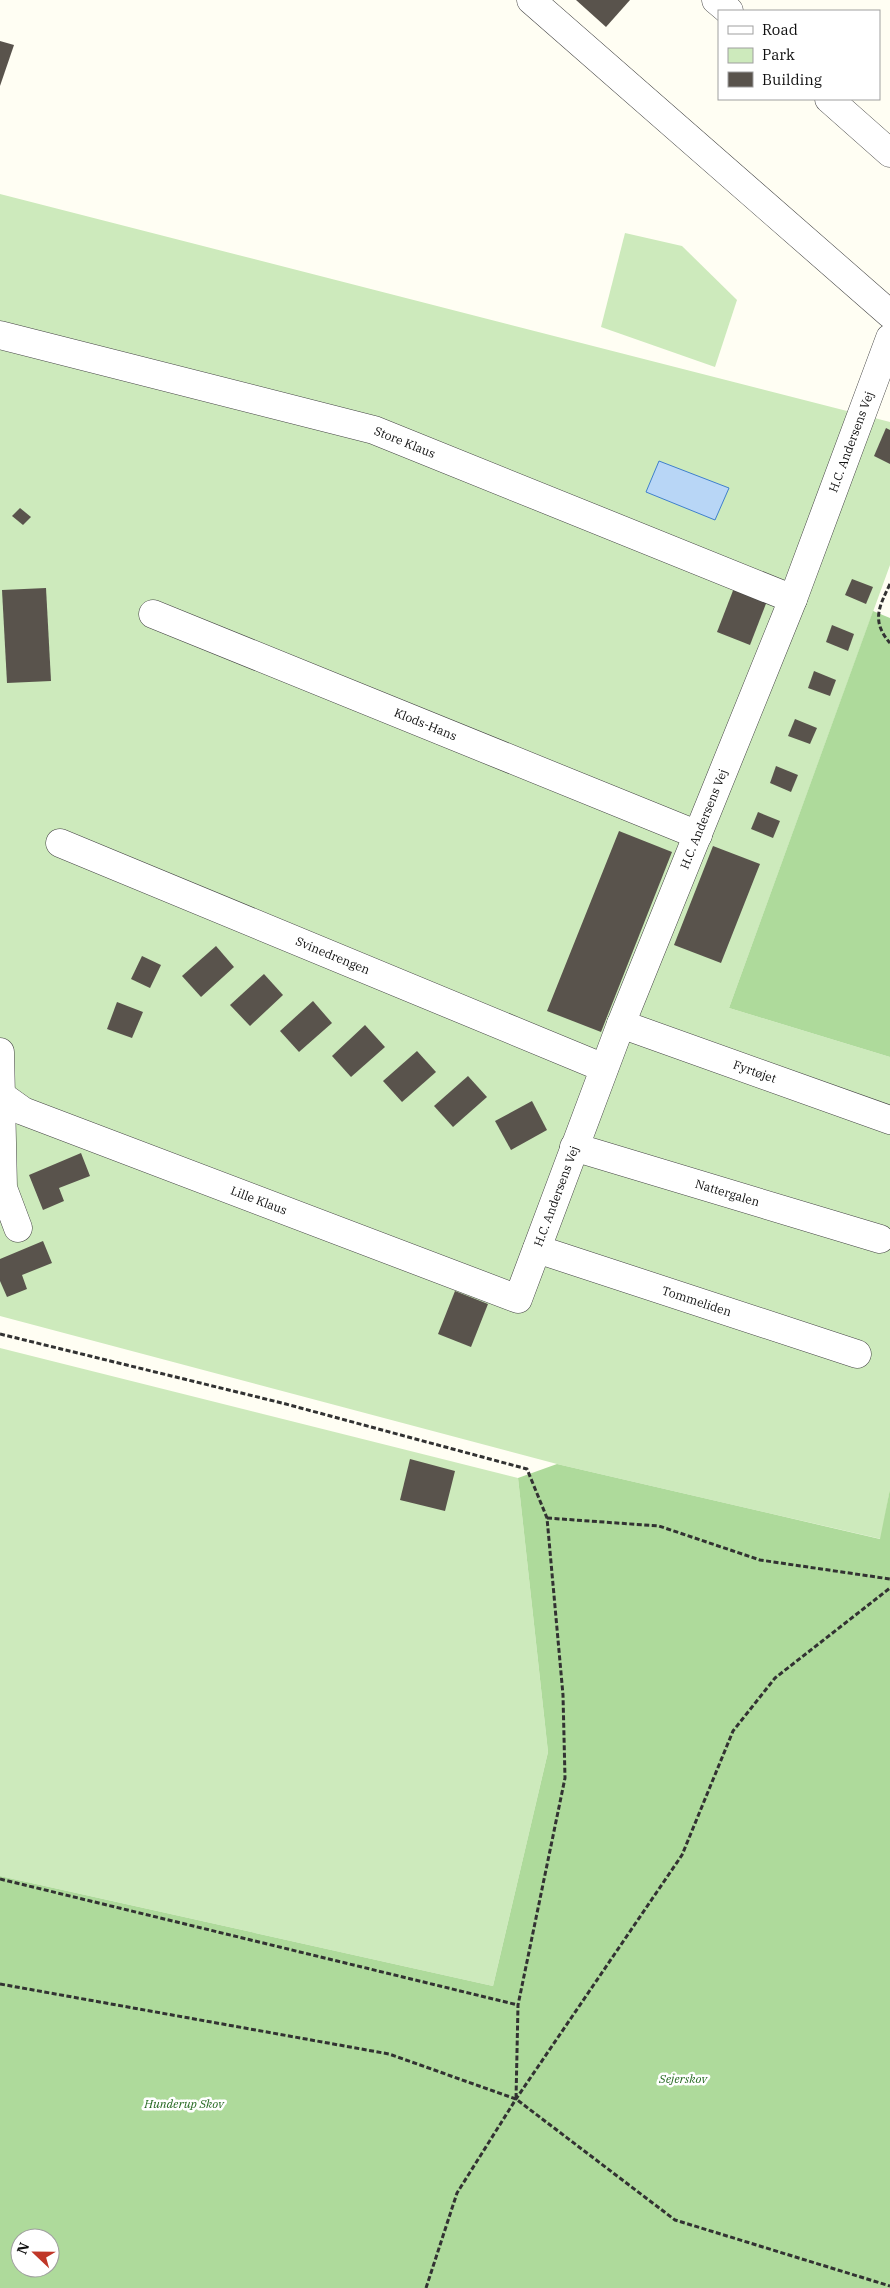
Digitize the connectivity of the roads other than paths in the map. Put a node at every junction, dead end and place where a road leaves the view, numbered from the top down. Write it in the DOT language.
graph roads {
  1 [pos="531,0"];
  2 [pos="716,0"];
  3 [pos="728,10"];
  4 [pos="829,100"];
  5 [pos="890,153"];
  6 [pos="890,314"];
  7 [pos="0,335"];
  8 [pos="890,338"];
  9 [pos="793,599"];
  10 [pos="153,614"];
  11 [pos="698,835"];
  12 [pos="60,844"];
  13 [pos="622,1024"];
  14 [pos="0,1052"];
  15 [pos="604,1068"];
  16 [pos="2,1096"];
  17 [pos="890,1120"];
  18 [pos="574,1147"];
  19 [pos="18,1228"];
  20 [pos="880,1238"];
  21 [pos="537,1249"];
  22 [pos="518,1300"];
  23 [pos="857,1354"];
  1 -- 6 [label="lane"];
  2 -- 3 [label="lane"];
  4 -- 5 [label="lane"];
  7 -- 9 [label="lane, Store Klaus"];
  8 -- 9 [label="lane, H.C. Andersens Vej"];
  9 -- 11 [label="lane, H.C. Andersens Vej"];
  10 -- 11 [label="lane, Klods-Hans"];
  11 -- 13 [label="lane, H.C. Andersens Vej"];
  12 -- 15 [label="lane, Svinedrengen"];
  13 -- 15 [label="lane, H.C. Andersens Vej"];
  13 -- 17 [label="lane, Fyrtøjet"];
  14 -- 16 [label="lane"];
  15 -- 18 [label="lane, H.C. Andersens Vej"];
  16 -- 19 [label="lane"];
  16 -- 22 [label="lane, Lille Klaus"];
  18 -- 20 [label="lane, Nattergalen"];
  18 -- 21 [label="lane, H.C. Andersens Vej"];
  21 -- 22 [label="lane, H.C. Andersens Vej"];
  21 -- 23 [label="lane, Tommeliden"];
}
